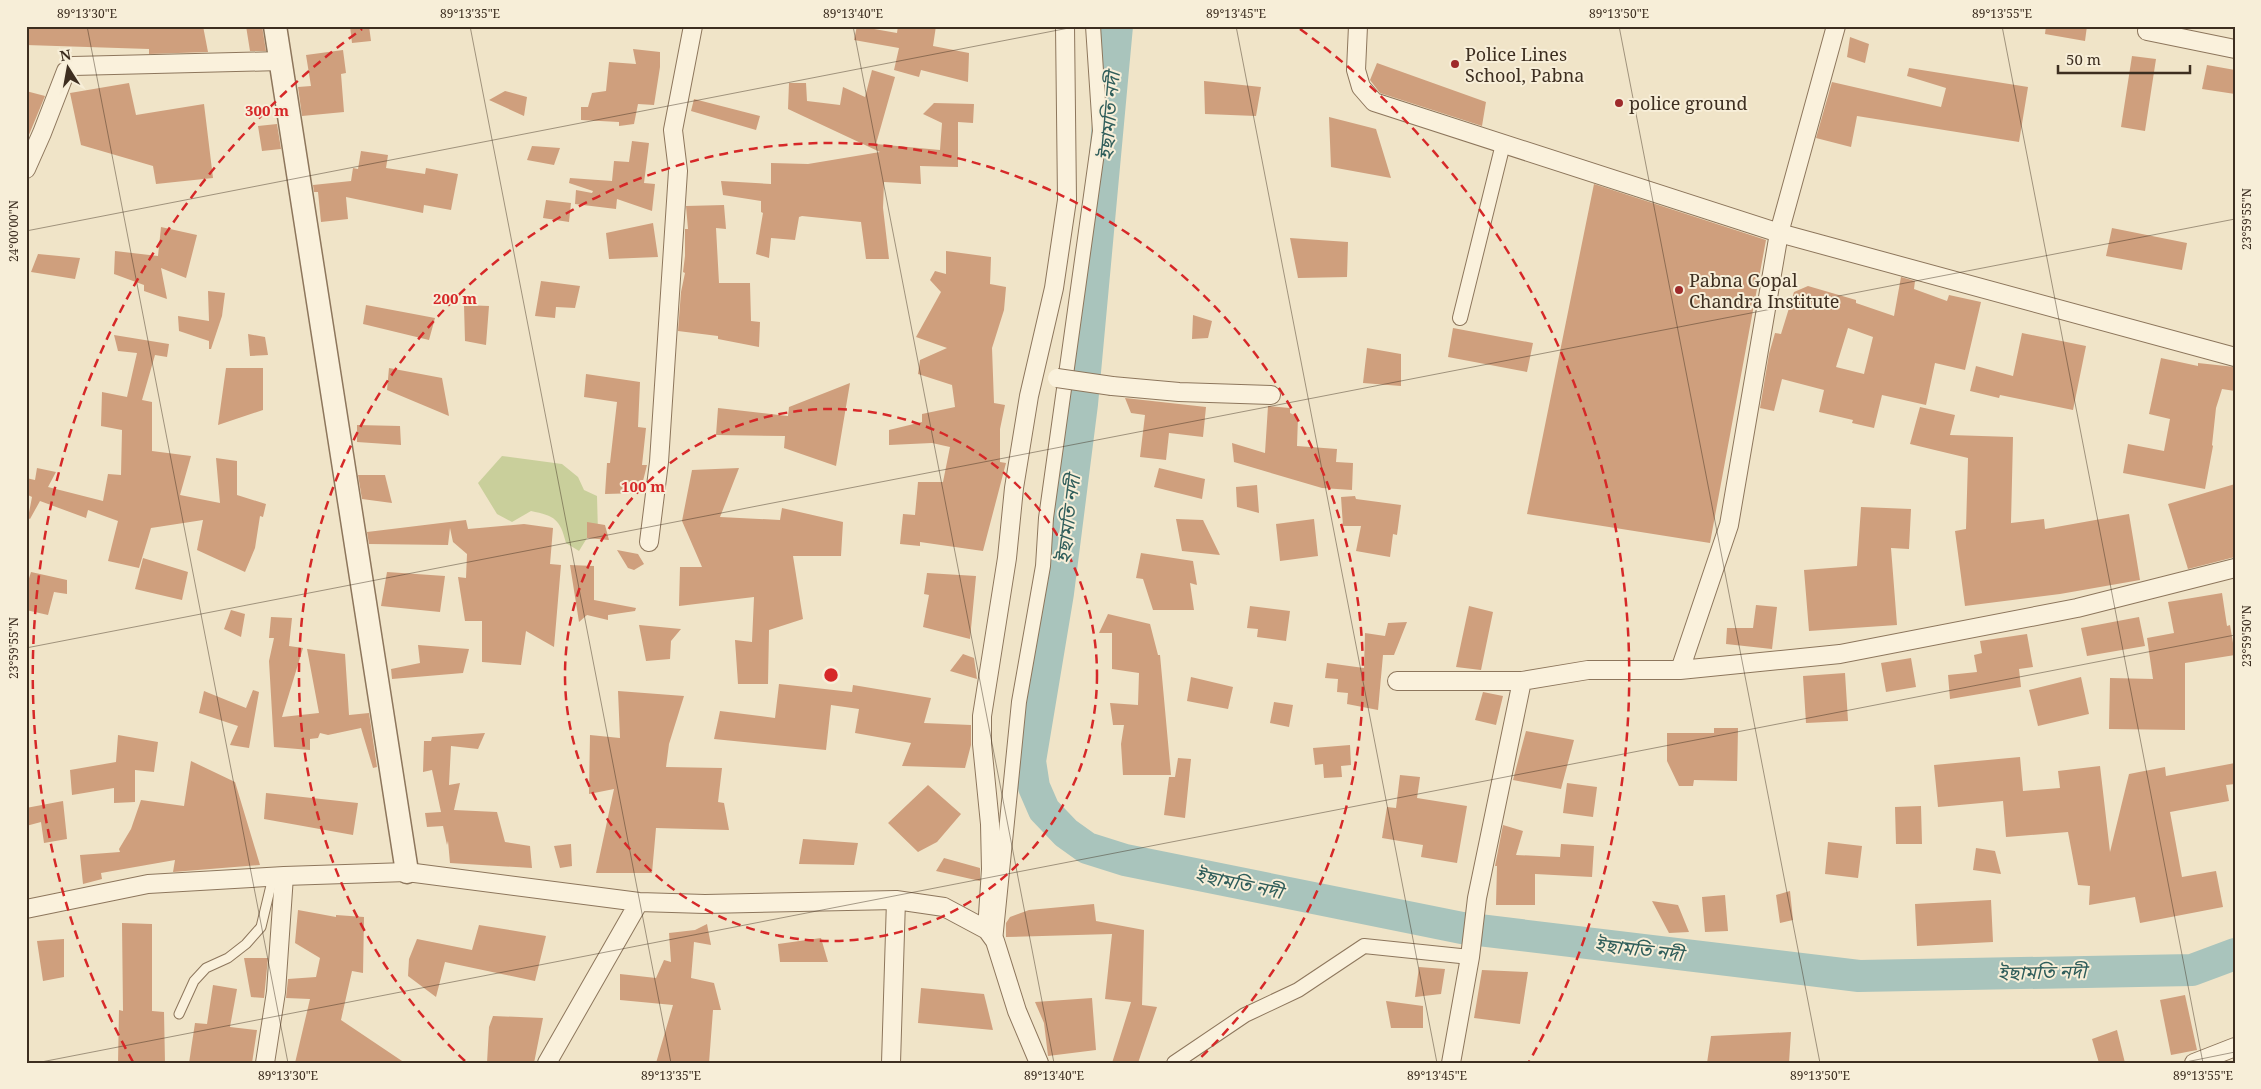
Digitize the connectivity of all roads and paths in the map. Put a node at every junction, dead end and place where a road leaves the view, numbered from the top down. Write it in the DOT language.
graph roads {
  1 [pos="275,26"];
  2 [pos="693,26"];
  3 [pos="1065,26"];
  4 [pos="1093,26"];
  5 [pos="1358,26"];
  6 [pos="1836,26"];
  7 [pos="2147,31"];
  8 [pos="2235,49"];
  9 [pos="280,61"];
  10 [pos="1503,144"];
  11 [pos="26,169"];
  12 [pos="1779,233"];
  13 [pos="1460,318"];
  14 [pos="2235,357"];
  15 [pos="1034,375"];
  16 [pos="1271,395"];
  17 [pos="649,542"];
  18 [pos="2235,568"];
  19 [pos="1680,670"];
  20 [pos="1397,681"];
  21 [pos="1522,681"];
  22 [pos="407,872"];
  23 [pos="279,876"];
  24 [pos="896,900"];
  25 [pos="638,902"];
  26 [pos="26,909"];
  27 [pos="991,935"];
  28 [pos="1470,956"];
  29 [pos="179,1014"];
  30 [pos="2235,1047"];
  31 [pos="265,1063"];
  32 [pos="547,1063"];
  33 [pos="891,1063"];
  34 [pos="1040,1063"];
  35 [pos="1174,1063"];
  36 [pos="1452,1063"];
  37 [pos="2194,1063"];
  1 -- 9 [label="street"];
  2 -- 17 [label="street"];
  3 -- 15 [label="street"];
  4 -- 27 [label="street"];
  5 -- 10 [label="street"];
  6 -- 12 [label="street"];
  7 -- 8 [label="street"];
  9 -- 11 [label="street"];
  9 -- 22 [label="street"];
  10 -- 12 [label="street"];
  10 -- 13 [label="street"];
  12 -- 14 [label="street"];
  12 -- 19 [label="street"];
  15 -- 16 [label="street, bridge"];
  15 -- 27 [label="street"];
  18 -- 19 [label="street"];
  19 -- 21 [label="street"];
  20 -- 21 [label="street"];
  21 -- 28 [label="street"];
  22 -- 23 [label="street"];
  22 -- 25 [label="street"];
  23 -- 26 [label="street"];
  23 -- 29 [label="lane"];
  23 -- 31 [label="street"];
  24 -- 25 [label="street"];
  24 -- 27 [label="street"];
  24 -- 33 [label="street"];
  25 -- 32 [label="street"];
  27 -- 34 [label="street"];
  28 -- 35 [label="street"];
  28 -- 36 [label="street"];
  30 -- 37 [label="street"];
}
